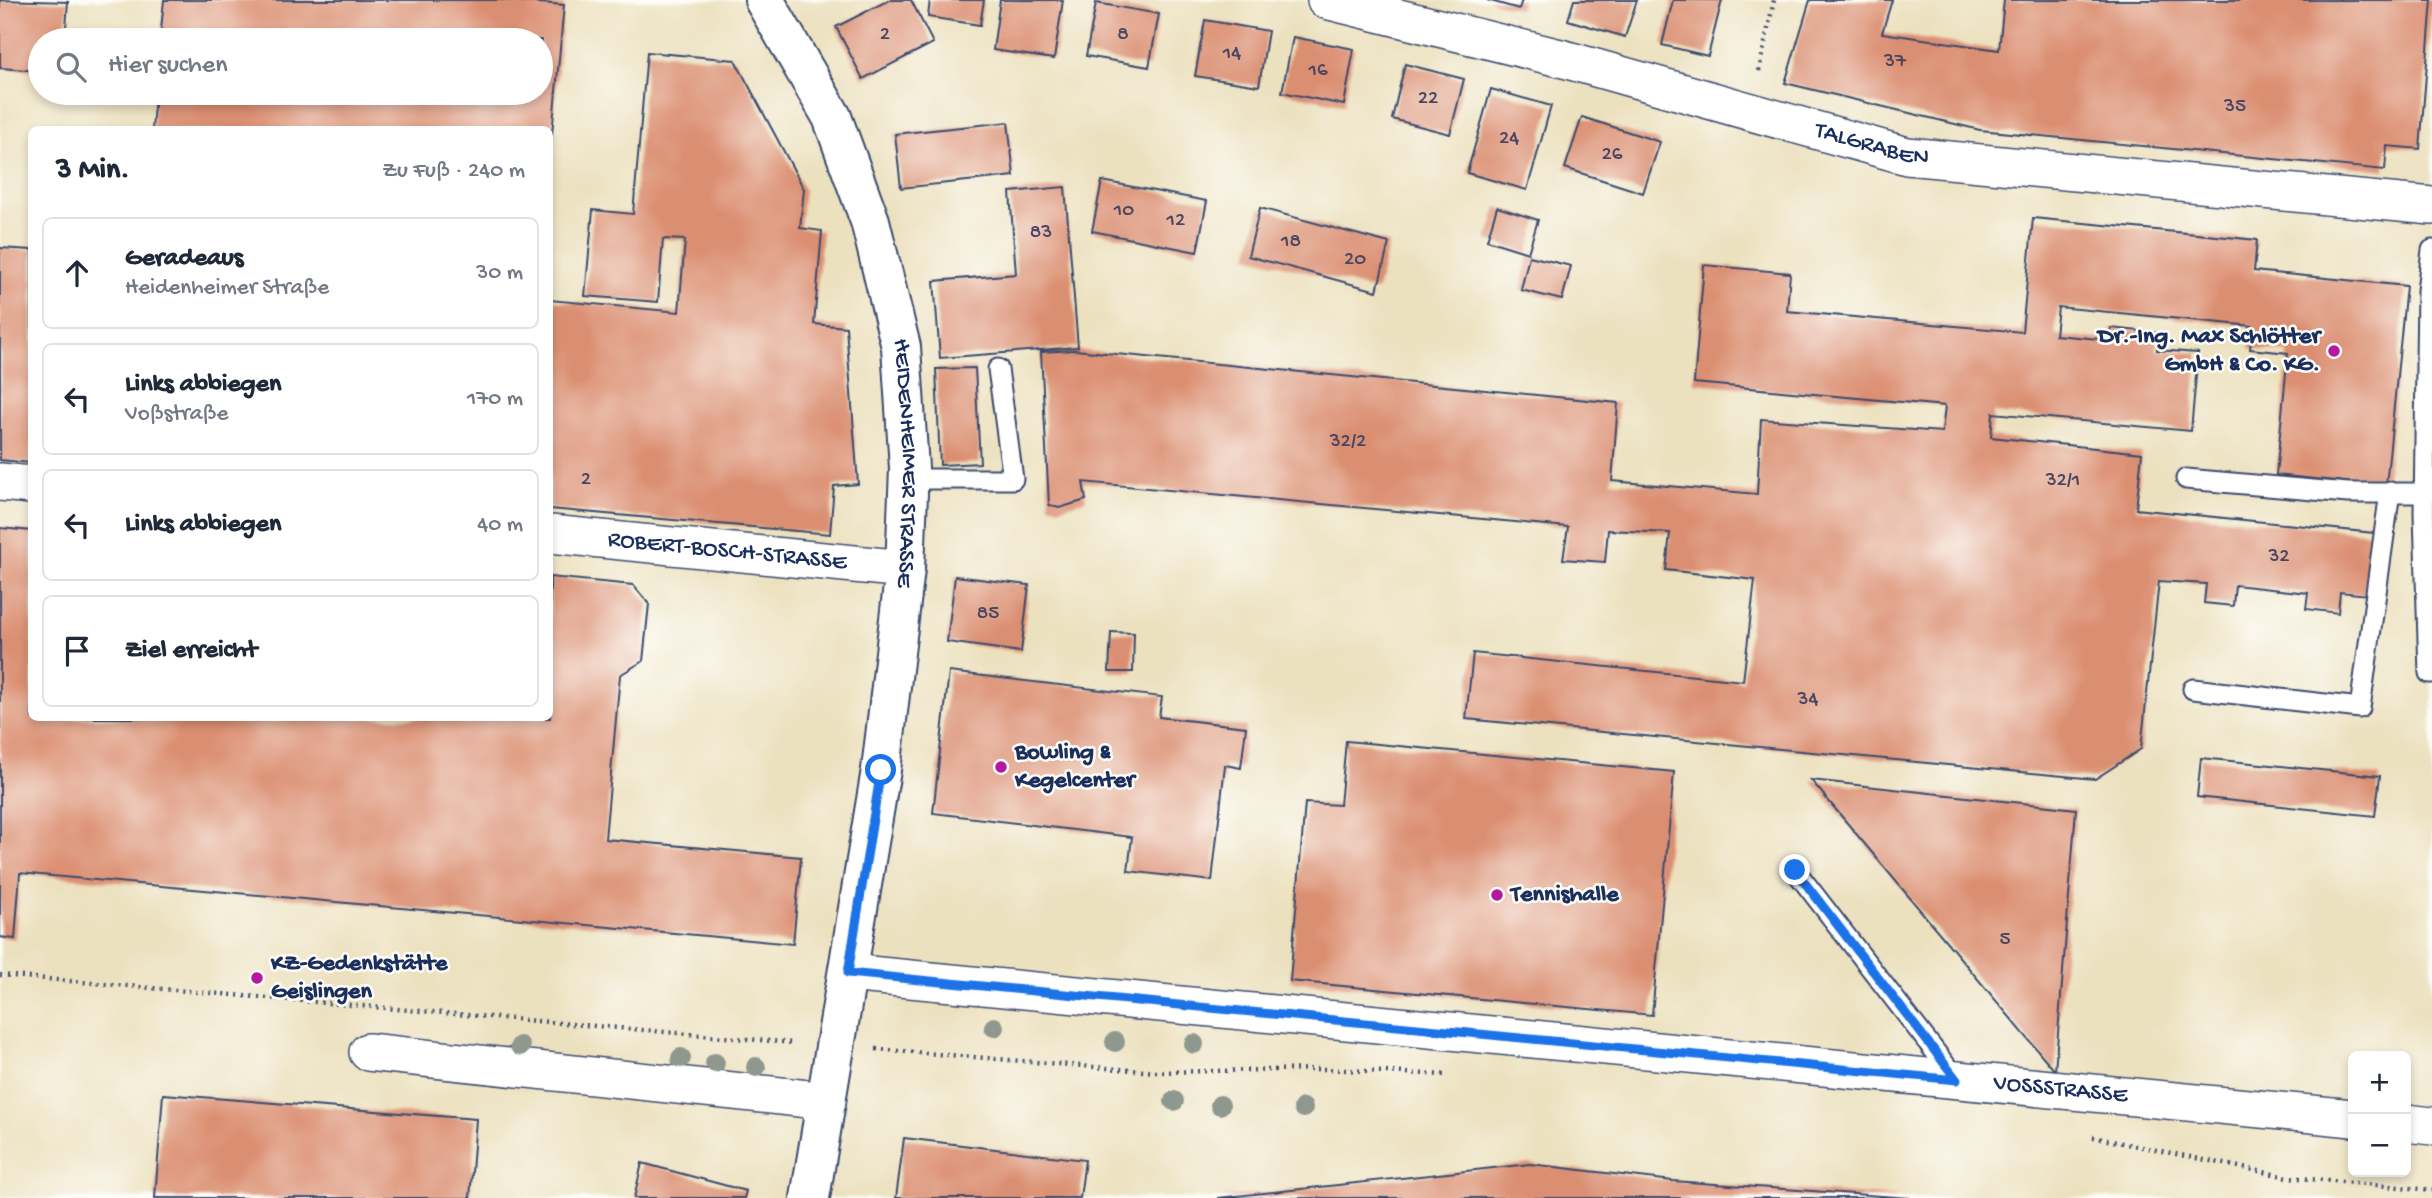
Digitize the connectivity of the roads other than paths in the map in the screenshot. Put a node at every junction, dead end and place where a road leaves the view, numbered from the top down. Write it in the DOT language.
graph roads {
  1 [pos="764,0"];
  2 [pos="1326,0"];
  3 [pos="2432,206"];
  4 [pos="2432,250"];
  5 [pos="998,369"];
  6 [pos="908,479"];
  7 [pos="2186,480"];
  8 [pos="0,481"];
  9 [pos="28,484"];
  10 [pos="2390,492"];
  11 [pos="2425,493"];
  12 [pos="553,534"];
  13 [pos="905,569"];
  14 [pos="2432,673"];
  15 [pos="2193,690"];
  16 [pos="1795,870"];
  17 [pos="848,973"];
  18 [pos="368,1052"];
  19 [pos="1957,1080"];
  20 [pos="827,1101"];
  21 [pos="2348,1118"];
  22 [pos="2411,1124"];
  23 [pos="2432,1126"];
  24 [pos="810,1198"];
  1 -- 6 [label="street, HEIDENHEIMER STRASSE"];
  2 -- 3 [label="street, TALGRABEN"];
  4 -- 11 [label="lane"];
  5 -- 6 [label="lane"];
  6 -- 13 [label="street, HEIDENHEIMER STRASSE"];
  7 -- 10 [label="lane"];
  8 -- 9 [label="street"];
  10 -- 11 [label="lane"];
  10 -- 15 [label="lane"];
  11 -- 14 [label="lane"];
  12 -- 13 [label="street, ROBERT-BOSCH-STRASSE"];
  13 -- 17 [label="street, HEIDENHEIMER STRASSE"];
  16 -- 19 [label="lane"];
  17 -- 19 [label="street, VOSSSTRASSE"];
  17 -- 20 [label="street, HEIDENHEIMER STRASSE"];
  18 -- 20 [label="street"];
  19 -- 21 [label="street, VOSSSTRASSE"];
  20 -- 24 [label="street, HEIDENHEIMER STRASSE"];
  22 -- 23 [label="street"];
}
